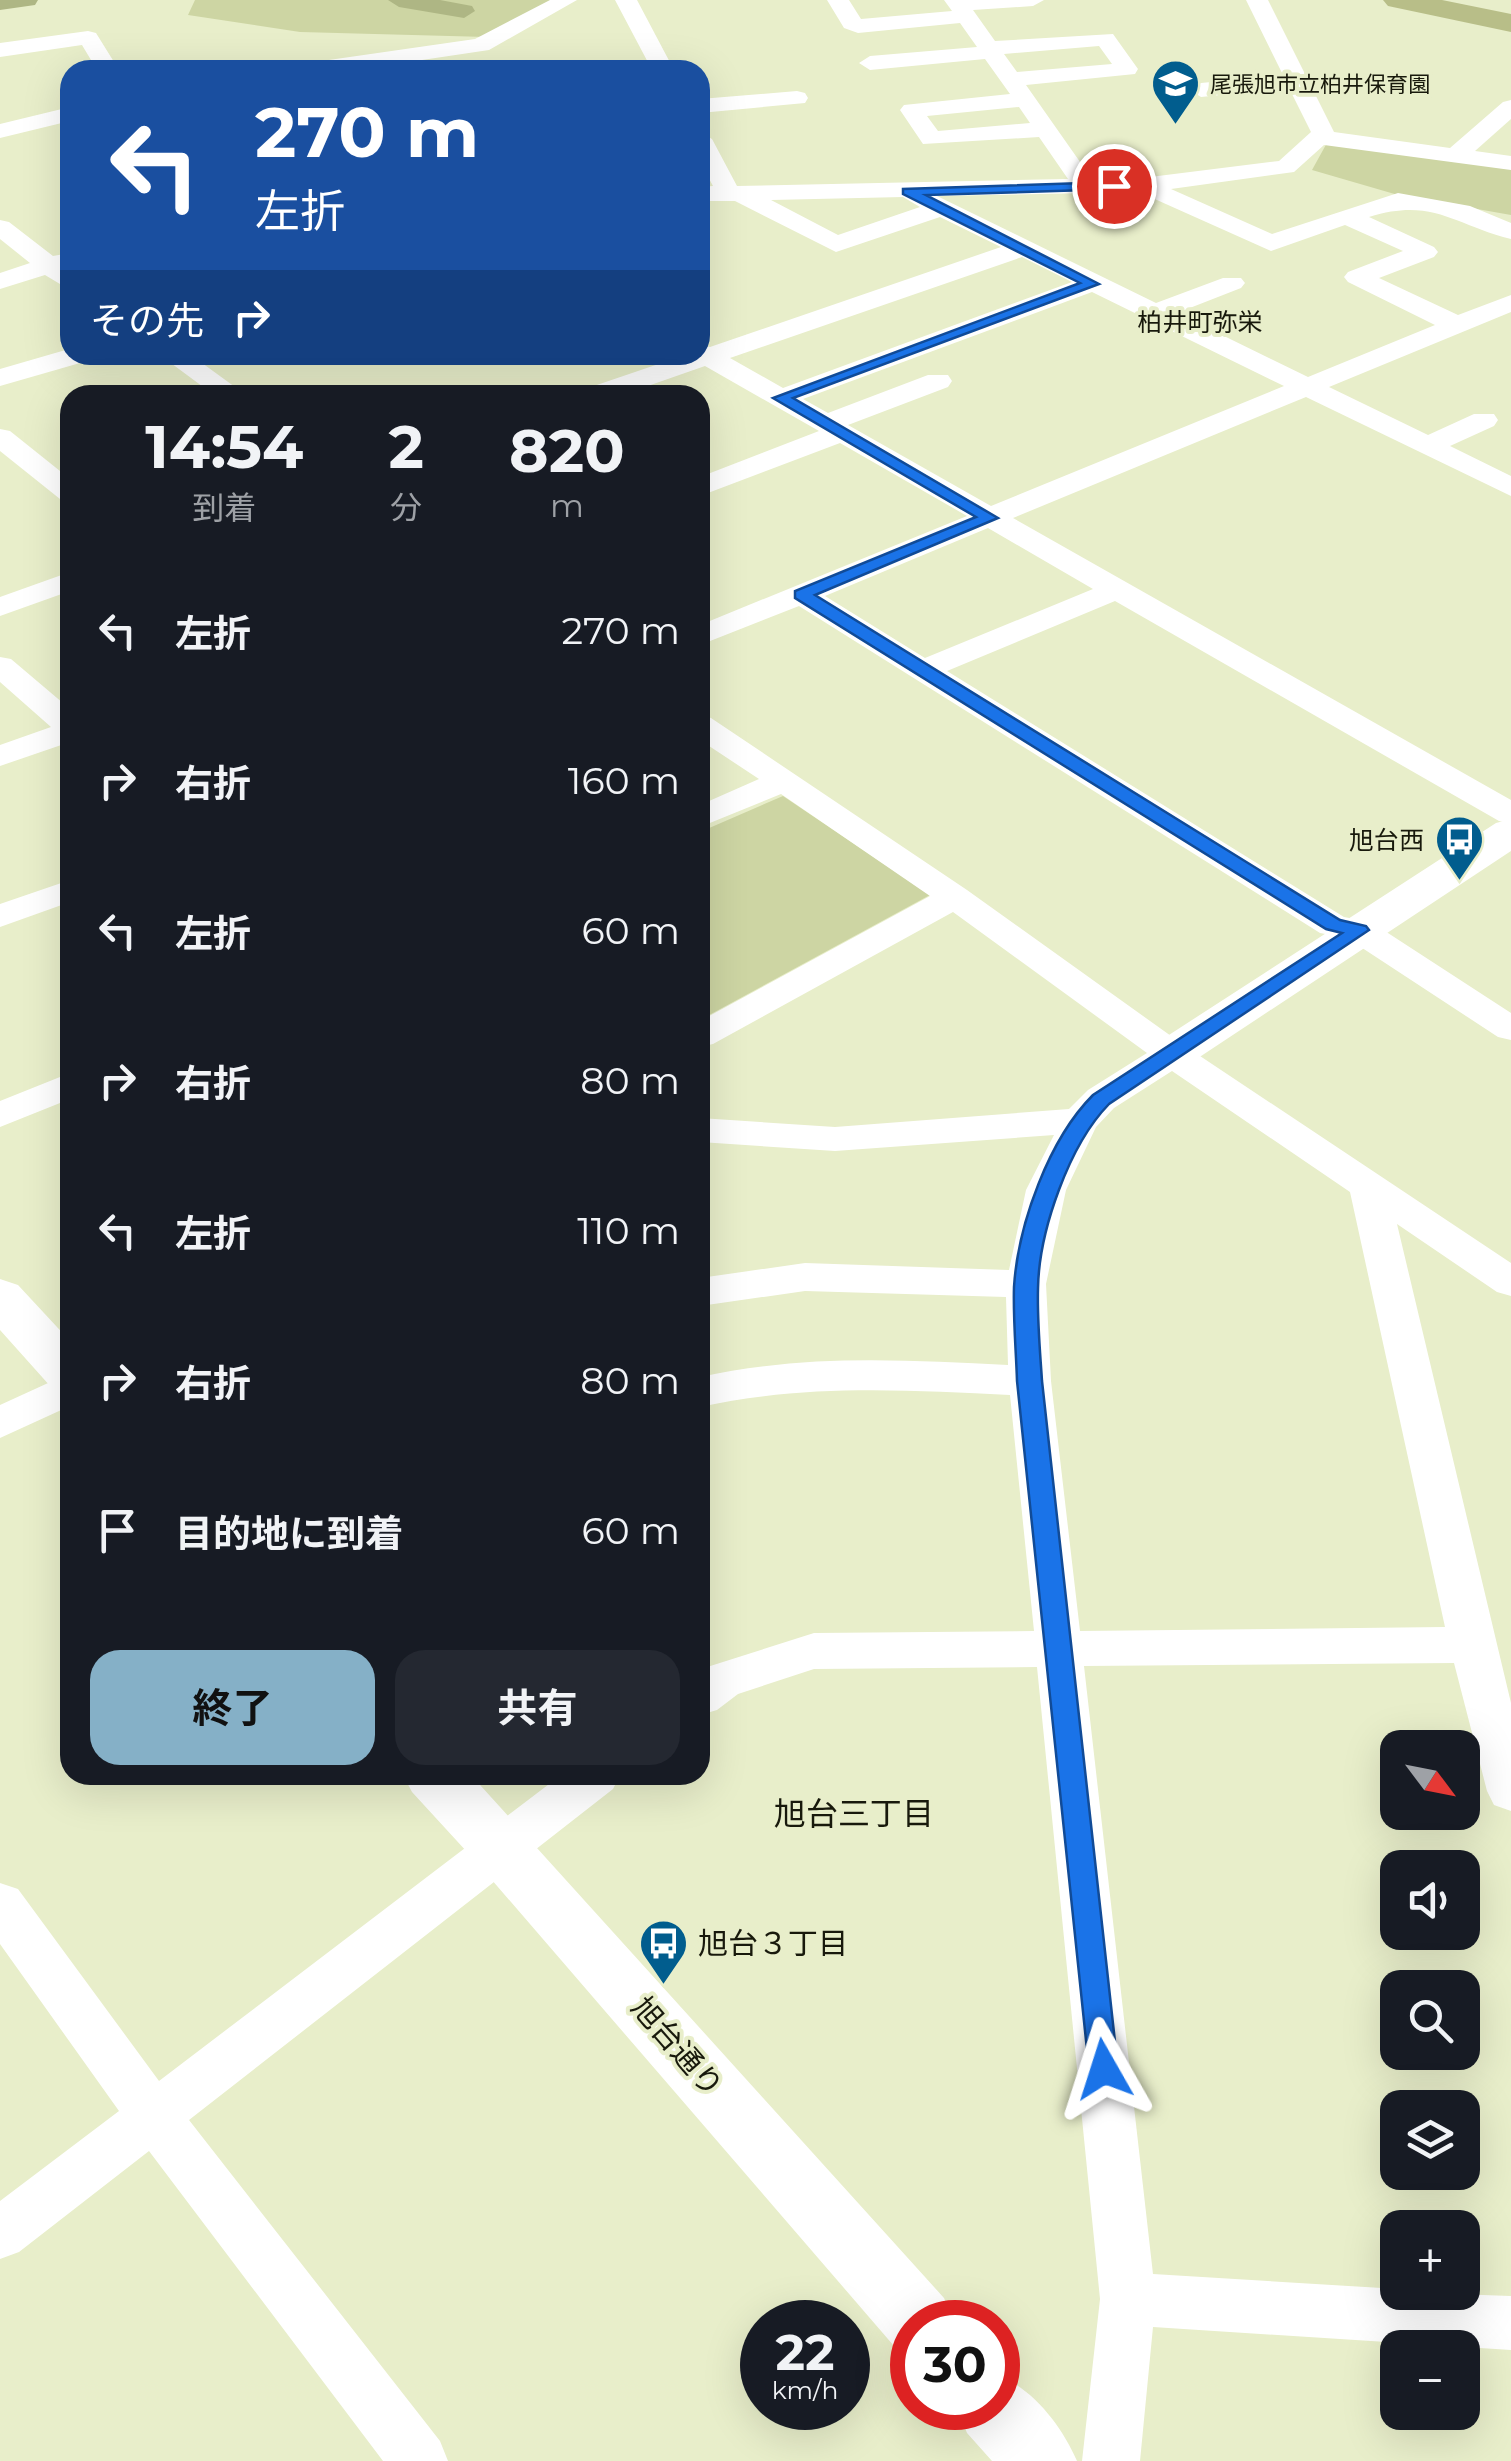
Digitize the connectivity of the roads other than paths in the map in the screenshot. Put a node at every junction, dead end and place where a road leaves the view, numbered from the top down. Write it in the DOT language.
graph roads {
  1 [pos="566,0"];
  2 [pos="626,0"];
  3 [pos="838,0"];
  4 [pos="1033,0"];
  5 [pos="1257,0"];
  6 [pos="1398,0"];
  7 [pos="960,7"];
  8 [pos="1511,23"];
  9 [pos="0,50"];
  10 [pos="991,50"];
  11 [pos="102,60"];
  12 [pos="387,60"];
  13 [pos="658,60"];
  14 [pos="870,62"];
  15 [pos="1010,80"];
  16 [pos="1296,80"];
  17 [pos="1201,90"];
  18 [pos="797,98"];
  19 [pos="1025,100"];
  20 [pos="710,105"];
  21 [pos="1511,107"];
  22 [pos="60,117"];
  23 [pos="1045,129"];
  24 [pos="0,132"];
  25 [pos="1319,137"];
  26 [pos="1456,154"];
  27 [pos="710,155"];
  28 [pos="1511,163"];
  29 [pos="1142,184"];
  30 [pos="1086,187"];
  31 [pos="908,192"];
  32 [pos="710,194"];
  33 [pos="735,194"];
  34 [pos="941,208"];
  35 [pos="1346,216"];
  36 [pos="0,227"];
  37 [pos="1511,232"];
  38 [pos="1023,248"];
  39 [pos="60,267"];
  40 [pos="60,270"];
  41 [pos="0,281"];
  42 [pos="1092,284"];
  43 [pos="1232,284"];
  44 [pos="1511,303"];
  45 [pos="1153,313"];
  46 [pos="1458,325"];
  47 [pos="710,351"];
  48 [pos="710,358"];
  49 [pos="60,360"];
  50 [pos="187,365"];
  51 [pos="673,365"];
  52 [pos="0,378"];
  53 [pos="938,381"];
  54 [pos="217,385"];
  55 [pos="621,385"];
  56 [pos="1309,388"];
  57 [pos="781,398"];
  58 [pos="1484,420"];
  59 [pos="836,428"];
  60 [pos="0,438"];
  61 [pos="1426,446"];
  62 [pos="710,483"];
  63 [pos="60,485"];
  64 [pos="1511,487"];
  65 [pos="990,518"];
  66 [pos="60,585"];
  67 [pos="1116,590"];
  68 [pos="801,594"];
  69 [pos="0,607"];
  70 [pos="710,632"];
  71 [pos="0,666"];
  72 [pos="923,670"];
  73 [pos="60,719"];
  74 [pos="60,732"];
  75 [pos="710,732"];
  76 [pos="0,756"];
  77 [pos="781,782"];
  78 [pos="710,813"];
  79 [pos="1511,814"];
  80 [pos="1511,832"];
  81 [pos="60,894"];
  82 [pos="955,897"];
  83 [pos="0,916"];
  84 [pos="1358,930"];
  85 [pos="1511,1029"];
  86 [pos="710,1031"];
  87 [pos="1172,1054"];
  88 [pos="60,1090"];
  89 [pos="0,1115"];
  90 [pos="1080,1120"];
  91 [pos="710,1131"];
  92 [pos="1368,1184"];
  93 [pos="1511,1282"];
  94 [pos="1026,1284"];
  95 [pos="710,1291"];
  96 [pos="0,1297"];
  97 [pos="60,1363"];
  98 [pos="1030,1381"];
  99 [pos="710,1384"];
  100 [pos="60,1393"];
  101 [pos="0,1423"];
  102 [pos="1472,1645"];
  103 [pos="1059,1647"];
  104 [pos="710,1689"];
  105 [pos="442,1785"];
  106 [pos="583,1785"];
  107 [pos="1511,1792"];
  108 [pos="500,1847"];
  109 [pos="0,1904"];
  110 [pos="152,2114"];
  111 [pos="0,2234"];
  112 [pos="1128,2299"];
  113 [pos="900,2300"];
  114 [pos="1511,2323"];
  115 [pos="1013,2430"];
  116 [pos="419,2461"];
  117 [pos="1040,2461"];
  118 [pos="1111,2461"];
  1 -- 12 [label="street"];
  2 -- 13 [label="street"];
  3 -- 7 [label="street"];
  4 -- 7 [label="street"];
  5 -- 16 [label="street"];
  6 -- 8 [label="main road"];
  7 -- 10 [label="street"];
  9 -- 11 [label="street"];
  10 -- 14 [label="street"];
  10 -- 15 [label="street"];
  10 -- 15 [label="street"];
  15 -- 19 [label="street"];
  16 -- 17 [label="street"];
  16 -- 25 [label="street"];
  18 -- 20 [label="street"];
  19 -- 23 [label="street"];
  19 -- 23 [label="street"];
  21 -- 26 [label="street"];
  22 -- 24 [label="street"];
  23 -- 30 [label="street"];
  25 -- 26 [label="street"];
  25 -- 29 [label="street"];
  26 -- 28 [label="street"];
  27 -- 33 [label="street"];
  29 -- 30 [label="street"];
  29 -- 35 [label="street"];
  30 -- 31 [label="street"];
  31 -- 33 [label="street"];
  31 -- 34 [label="street"];
  32 -- 33 [label="street"];
  33 -- 34 [label="street"];
  34 -- 38 [label="street"];
  35 -- 37 [label="street"];
  35 -- 46 [label="street"];
  36 -- 39 [label="street"];
  38 -- 42 [label="street"];
  38 -- 47 [label="street"];
  40 -- 41 [label="street"];
  42 -- 45 [label="street"];
  42 -- 57 [label="street"];
  43 -- 45 [label="street"];
  44 -- 46 [label="street"];
  45 -- 56 [label="street"];
  46 -- 56 [label="street"];
  48 -- 57 [label="street"];
  49 -- 52 [label="street"];
  50 -- 54 [label="street"];
  51 -- 55 [label="street"];
  53 -- 59 [label="street"];
  56 -- 61 [label="street"];
  56 -- 65 [label="street"];
  57 -- 59 [label="street"];
  58 -- 61 [label="street"];
  59 -- 62 [label="street"];
  59 -- 65 [label="street"];
  60 -- 63 [label="street"];
  61 -- 64 [label="street"];
  65 -- 67 [label="street"];
  65 -- 68 [label="street"];
  66 -- 69 [label="street"];
  67 -- 72 [label="street"];
  67 -- 79 [label="street"];
  68 -- 70 [label="street"];
  68 -- 72 [label="street"];
  71 -- 73 [label="street"];
  72 -- 84 [label="street"];
  74 -- 76 [label="street"];
  75 -- 77 [label="street"];
  77 -- 78 [label="street"];
  77 -- 82 [label="street"];
  80 -- 84 [label="street"];
  81 -- 83 [label="street"];
  82 -- 86 [label="street"];
  82 -- 87 [label="street"];
  84 -- 85 [label="street"];
  84 -- 87 [label="street"];
  87 -- 90 [label="street"];
  87 -- 92 [label="street"];
  88 -- 89 [label="street"];
  90 -- 91 [label="street"];
  90 -- 94 [label="street"];
  92 -- 93 [label="street"];
  92 -- 102 [label="street"];
  94 -- 95 [label="street"];
  94 -- 98 [label="street"];
  96 -- 97 [label="street"];
  98 -- 99 [label="street"];
  98 -- 103 [label="street"];
  100 -- 101 [label="street"];
  102 -- 103 [label="street"];
  102 -- 107 [label="street"];
  103 -- 104 [label="street"];
  103 -- 112 [label="street"];
  105 -- 108 [label="street, 旭台通り"];
  106 -- 108 [label="street"];
  108 -- 110 [label="street"];
  108 -- 113 [label="street, 旭台通り"];
  109 -- 110 [label="street"];
  110 -- 111 [label="street"];
  110 -- 116 [label="street"];
  112 -- 114 [label="street"];
  112 -- 118 [label="street"];
  115 -- 117 [label="street"];
}
